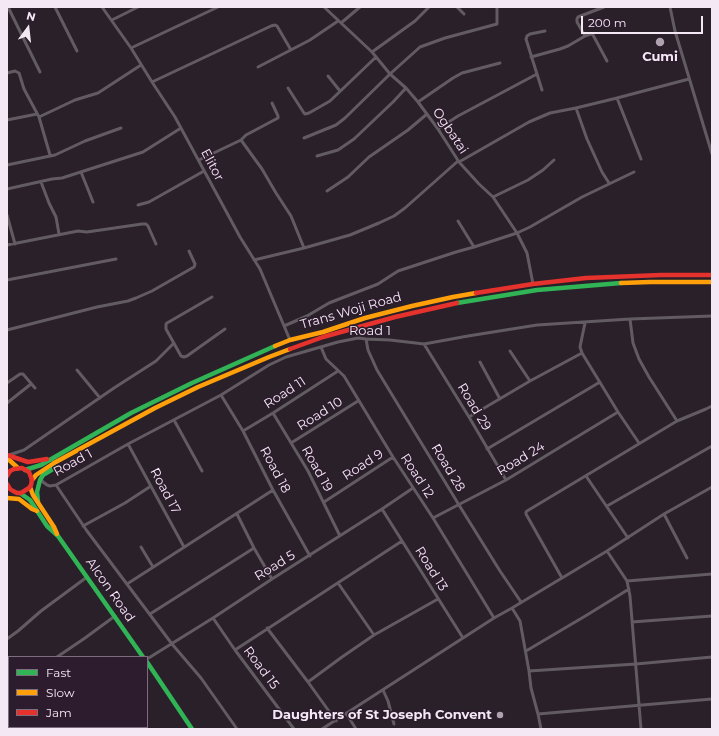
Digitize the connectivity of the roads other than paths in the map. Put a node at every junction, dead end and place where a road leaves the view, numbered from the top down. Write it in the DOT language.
graph roads {
  1 [pos="8,7"];
  2 [pos="56,7"];
  3 [pos="102,7"];
  4 [pos="138,7"];
  5 [pos="218,7"];
  6 [pos="324,7"];
  7 [pos="360,7"];
  8 [pos="429,7"];
  9 [pos="457,7"];
  10 [pos="497,7"];
  11 [pos="592,7"];
  12 [pos="604,7"];
  13 [pos="670,7"];
  14 [pos="594,11"];
  15 [pos="464,14"];
  16 [pos="112,20"];
  17 [pos="338,20"];
  18 [pos="341,23"];
  19 [pos="546,31"];
  20 [pos="585,36"];
  21 [pos="131,48"];
  22 [pos="291,50"];
  23 [pos="77,51"];
  24 [pos="372,52"];
  25 [pos="376,57"];
  26 [pos="531,57"];
  27 [pos="607,61"];
  28 [pos="500,63"];
  29 [pos="141,65"];
  30 [pos="258,67"];
  31 [pos="40,72"];
  32 [pos="7,73"];
  33 [pos="390,74"];
  34 [pos="537,74"];
  35 [pos="328,76"];
  36 [pos="689,79"];
  37 [pos="152,82"];
  38 [pos="288,88"];
  39 [pos="406,88"];
  40 [pos="542,90"];
  41 [pos="340,91"];
  42 [pos="617,98"];
  43 [pos="418,102"];
  44 [pos="272,104"];
  45 [pos="576,108"];
  46 [pos="427,114"];
  47 [pos="38,116"];
  48 [pos="7,120"];
  49 [pos="121,128"];
  50 [pos="181,128"];
  51 [pos="438,129"];
  52 [pos="304,138"];
  53 [pos="242,140"];
  54 [pos="712,154"];
  55 [pos="50,155"];
  56 [pos="317,156"];
  57 [pos="641,159"];
  58 [pos="199,160"];
  59 [pos="554,160"];
  60 [pos="458,161"];
  61 [pos="7,165"];
  62 [pos="204,171"];
  63 [pos="81,172"];
  64 [pos="634,172"];
  65 [pos="41,182"];
  66 [pos="609,183"];
  67 [pos="7,189"];
  68 [pos="327,191"];
  69 [pos="493,197"];
  70 [pos="94,202"];
  71 [pos="138,205"];
  72 [pos="7,215"];
  73 [pos="458,221"];
  74 [pos="517,232"];
  75 [pos="59,234"];
  76 [pos="15,244"];
  77 [pos="156,244"];
  78 [pos="7,245"];
  79 [pos="474,247"];
  80 [pos="304,248"];
  81 [pos="189,251"];
  82 [pos="116,259"];
  83 [pos="254,260"];
  84 [pos="664,275"];
  85 [pos="712,275"];
  86 [pos="624,276"];
  87 [pos="7,280"];
  88 [pos="665,282"];
  89 [pos="712,282"];
  90 [pos="624,283"];
  91 [pos="533,284"];
  92 [pos="212,297"];
  93 [pos="712,316"];
  94 [pos="630,319"];
  95 [pos="585,323"];
  96 [pos="284,326"];
  97 [pos="225,329"];
  98 [pos="7,330"];
  99 [pos="366,339"];
  100 [pos="290,340"];
  101 [pos="174,343"];
  102 [pos="424,344"];
  103 [pos="321,347"];
  104 [pos="510,351"];
  105 [pos="582,353"];
  106 [pos="480,362"];
  107 [pos="77,370"];
  108 [pos="338,371"];
  109 [pos="530,381"];
  110 [pos="600,382"];
  111 [pos="7,383"];
  112 [pos="31,384"];
  113 [pos="35,388"];
  114 [pos="221,395"];
  115 [pos="100,398"];
  116 [pos="500,399"];
  117 [pos="358,401"];
  118 [pos="7,403"];
  119 [pos="712,406"];
  120 [pos="618,412"];
  121 [pos="273,413"];
  122 [pos="469,416"];
  123 [pos="174,420"];
  124 [pos="677,421"];
  125 [pos="243,431"];
  126 [pos="291,443"];
  127 [pos="639,443"];
  128 [pos="128,444"];
  129 [pos="712,446"];
  130 [pos="487,449"];
  131 [pos="7,456"];
  132 [pos="393,457"];
  133 [pos="51,459"];
  134 [pos="54,463"];
  135 [pos="18,468"];
  136 [pos="25,470"];
  137 [pos="202,471"];
  138 [pos="8,473"];
  139 [pos="586,476"];
  140 [pos="41,479"];
  141 [pos="32,480"];
  142 [pos="506,480"];
  143 [pos="7,484"];
  144 [pos="56,485"];
  145 [pos="30,486"];
  146 [pos="151,486"];
  147 [pos="712,487"];
  148 [pos="413,488"];
  149 [pos="273,490"];
  150 [pos="13,492"];
  151 [pos="7,493"];
  152 [pos="20,493"];
  153 [pos="7,498"];
  154 [pos="324,502"];
  155 [pos="39,504"];
  156 [pos="459,505"];
  157 [pos="606,506"];
  158 [pos="382,509"];
  159 [pos="37,511"];
  160 [pos="237,514"];
  161 [pos="664,514"];
  162 [pos="433,518"];
  163 [pos="83,526"];
  164 [pos="58,536"];
  165 [pos="340,536"];
  166 [pos="628,538"];
  167 [pos="402,541"];
  168 [pos="184,547"];
  169 [pos="142,548"];
  170 [pos="254,548"];
  171 [pos="607,551"];
  172 [pos="310,556"];
  173 [pos="687,558"];
  174 [pos="154,566"];
  175 [pos="712,574"];
  176 [pos="87,577"];
  177 [pos="562,578"];
  178 [pos="272,579"];
  179 [pos="628,581"];
  180 [pos="338,583"];
  181 [pos="127,584"];
  182 [pos="629,589"];
  183 [pos="438,599"];
  184 [pos="521,602"];
  185 [pos="512,608"];
  186 [pos="150,614"];
  187 [pos="115,616"];
  188 [pos="712,616"];
  189 [pos="213,618"];
  190 [pos="494,618"];
  191 [pos="632,622"];
  192 [pos="267,628"];
  193 [pos="374,635"];
  194 [pos="463,638"];
  195 [pos="7,639"];
  196 [pos="172,644"];
  197 [pos="235,650"];
  198 [pos="526,651"];
  199 [pos="58,656"];
  200 [pos="142,656"];
  201 [pos="712,657"];
  202 [pos="148,658"];
  203 [pos="636,664"];
  204 [pos="148,666"];
  205 [pos="529,671"];
  206 [pos="308,682"];
  207 [pos="383,690"];
  208 [pos="712,699"];
  209 [pos="639,705"];
  210 [pos="346,713"];
  211 [pos="538,714"];
  212 [pos="336,721"];
  213 [pos="394,724"];
  214 [pos="192,729"];
  215 [pos="237,729"];
  216 [pos="294,729"];
  217 [pos="322,729"];
  218 [pos="356,729"];
  219 [pos="541,729"];
  220 [pos="641,729"];
  1 -- 31 [label="street"];
  2 -- 23 [label="street"];
  3 -- 16 [label="street, Elitor"];
  4 -- 16 [label="street"];
  5 -- 21 [label="street"];
  6 -- 17 [label="street, Ogbatai"];
  7 -- 18 [label="street"];
  8 -- 24 [label="street"];
  9 -- 15 [label="street"];
  10 -- 33 [label="street"];
  11 -- 14 [label="street"];
  12 -- 14 [label="street"];
  13 -- 36 [label="street"];
  14 -- 20 [label="street"];
  16 -- 21 [label="street, Elitor"];
  17 -- 18 [label="street, Ogbatai"];
  17 -- 22 [label="street"];
  18 -- 24 [label="street, Ogbatai"];
  19 -- 26 [label="street"];
  20 -- 26 [label="street"];
  20 -- 27 [label="street"];
  21 -- 29 [label="street, Elitor"];
  22 -- 30 [label="street"];
  22 -- 37 [label="street"];
  24 -- 25 [label="street, Ogbatai"];
  25 -- 33 [label="street, Ogbatai"];
  25 -- 41 [label="street"];
  26 -- 34 [label="street"];
  28 -- 43 [label="street"];
  29 -- 37 [label="street, Elitor"];
  29 -- 47 [label="street"];
  32 -- 47 [label="street"];
  33 -- 39 [label="street, Ogbatai"];
  33 -- 52 [label="street"];
  34 -- 40 [label="street"];
  34 -- 51 [label="street"];
  35 -- 41 [label="street"];
  36 -- 42 [label="street"];
  36 -- 54 [label="street"];
  37 -- 50 [label="street, Elitor"];
  38 -- 41 [label="street"];
  39 -- 43 [label="street, Ogbatai"];
  39 -- 56 [label="street"];
  42 -- 45 [label="street"];
  42 -- 57 [label="street"];
  43 -- 46 [label="street, Ogbatai"];
  44 -- 53 [label="street"];
  45 -- 60 [label="street"];
  45 -- 66 [label="street"];
  46 -- 51 [label="street, Ogbatai"];
  46 -- 68 [label="street"];
  47 -- 48 [label="street"];
  47 -- 55 [label="street"];
  49 -- 55 [label="street"];
  50 -- 58 [label="street, Elitor"];
  50 -- 63 [label="street"];
  51 -- 60 [label="street, Ogbatai"];
  53 -- 58 [label="street"];
  53 -- 80 [label="street"];
  55 -- 61 [label="street"];
  58 -- 62 [label="street, Elitor"];
  59 -- 69 [label="street"];
  60 -- 69 [label="street, Ogbatai"];
  60 -- 80 [label="street"];
  62 -- 71 [label="street"];
  62 -- 83 [label="street, Elitor"];
  63 -- 65 [label="street"];
  63 -- 70 [label="street"];
  64 -- 66 [label="street"];
  65 -- 67 [label="street"];
  65 -- 75 [label="street"];
  66 -- 74 [label="street"];
  69 -- 74 [label="street, Ogbatai"];
  72 -- 76 [label="street"];
  73 -- 79 [label="street"];
  74 -- 79 [label="street"];
  74 -- 91 [label="street, Ogbatai"];
  75 -- 76 [label="street"];
  75 -- 77 [label="street"];
  76 -- 78 [label="street"];
  79 -- 96 [label="street"];
  80 -- 83 [label="street"];
  81 -- 98 [label="street"];
  82 -- 87 [label="street"];
  83 -- 96 [label="street, Elitor"];
  84 -- 85 [label="main road, Trans Woji Road"];
  84 -- 86 [label="main road, Trans Woji Road"];
  84 -- 88 [label="main road"];
  86 -- 90 [label="main road"];
  86 -- 91 [label="main road, Trans Woji Road"];
  88 -- 89 [label="main road, Trans Woji Road"];
  88 -- 90 [label="main road, Trans Woji Road"];
  90 -- 134 [label="main road, Trans Woji Road"];
  91 -- 100 [label="main road, Trans Woji Road"];
  92 -- 101 [label="street"];
  93 -- 94 [label="street, Road 1"];
  94 -- 95 [label="street, Road 1"];
  94 -- 124 [label="street"];
  95 -- 102 [label="street, Road 1"];
  95 -- 105 [label="street"];
  96 -- 100 [label="street, Elitor"];
  97 -- 101 [label="street"];
  99 -- 102 [label="street, Road 1"];
  99 -- 103 [label="street, Road 1"];
  99 -- 156 [label="street, Road 28"];
  100 -- 133 [label="main road, Trans Woji Road"];
  101 -- 115 [label="street"];
  102 -- 122 [label="street, Road 29"];
  103 -- 108 [label="street, Road 12"];
  103 -- 114 [label="street, Road 1"];
  104 -- 109 [label="street"];
  105 -- 109 [label="street"];
  105 -- 110 [label="street"];
  106 -- 116 [label="street"];
  107 -- 115 [label="street"];
  108 -- 117 [label="street, Road 12"];
  108 -- 121 [label="street, Road 11"];
  109 -- 116 [label="street"];
  110 -- 120 [label="street"];
  110 -- 130 [label="street"];
  111 -- 112 [label="street"];
  112 -- 113 [label="street"];
  112 -- 118 [label="street"];
  114 -- 123 [label="street, Road 1"];
  114 -- 125 [label="street, Road 18"];
  115 -- 131 [label="street"];
  116 -- 122 [label="street"];
  117 -- 126 [label="street, Road 10"];
  117 -- 132 [label="street, Road 12"];
  119 -- 124 [label="street"];
  120 -- 127 [label="street"];
  120 -- 142 [label="street, Road 24"];
  121 -- 125 [label="street, Road 11"];
  121 -- 126 [label="street, Road 19"];
  122 -- 130 [label="street, Road 29"];
  123 -- 128 [label="street, Road 1"];
  123 -- 137 [label="street"];
  124 -- 127 [label="street"];
  125 -- 149 [label="street, Road 18"];
  126 -- 154 [label="street, Road 19"];
  127 -- 139 [label="street"];
  128 -- 144 [label="street, Road 1"];
  128 -- 146 [label="street, Road 17"];
  129 -- 157 [label="street"];
  130 -- 142 [label="street, Road 29"];
  131 -- 133 [label="main road"];
  131 -- 135 [label="main road"];
  132 -- 148 [label="street, Road 12"];
  132 -- 154 [label="street, Road 9"];
  133 -- 136 [label="main road, Trans Woji Road"];
  134 -- 140 [label="main road"];
  134 -- 141 [label="main road, Trans Woji Road"];
  135 -- 136 [label="main road"];
  135 -- 138 [label="main road"];
  136 -- 141 [label="main road"];
  139 -- 157 [label="street"];
  139 -- 177 [label="street"];
  140 -- 144 [label="street, Road 1"];
  140 -- 155 [label="main road"];
  141 -- 145 [label="main road"];
  142 -- 156 [label="street, Road 24"];
  143 -- 150 [label="main road"];
  144 -- 163 [label="street"];
  145 -- 152 [label="main road"];
  145 -- 155 [label="main road"];
  146 -- 163 [label="street"];
  146 -- 168 [label="street, Road 17"];
  147 -- 161 [label="street"];
  148 -- 158 [label="street, Road 5"];
  148 -- 162 [label="street, Road 12"];
  149 -- 160 [label="street"];
  149 -- 172 [label="street, Road 18"];
  150 -- 151 [label="main road"];
  150 -- 152 [label="main road"];
  152 -- 159 [label="main road"];
  153 -- 159 [label="main road"];
  154 -- 165 [label="street, Road 19"];
  155 -- 164 [label="main road"];
  156 -- 162 [label="street, Road 24"];
  156 -- 184 [label="street, Road 28"];
  157 -- 166 [label="street"];
  158 -- 165 [label="street, Road 5"];
  158 -- 167 [label="street, Road 13"];
  159 -- 164 [label="main road"];
  160 -- 168 [label="street"];
  160 -- 170 [label="street"];
  161 -- 166 [label="street"];
  161 -- 173 [label="street"];
  162 -- 190 [label="street, Road 12"];
  163 -- 181 [label="street"];
  164 -- 176 [label="main road, Alcon Road"];
  165 -- 172 [label="street, Road 5"];
  166 -- 171 [label="street"];
  167 -- 180 [label="street"];
  167 -- 183 [label="street, Road 13"];
  168 -- 174 [label="street"];
  169 -- 174 [label="street"];
  170 -- 178 [label="street"];
  170 -- 186 [label="street"];
  171 -- 177 [label="street"];
  171 -- 179 [label="street"];
  172 -- 178 [label="street, Road 5"];
  174 -- 181 [label="street"];
  175 -- 179 [label="street"];
  176 -- 187 [label="main road, Alcon Road"];
  176 -- 195 [label="street"];
  177 -- 184 [label="street"];
  178 -- 189 [label="street, Road 5"];
  179 -- 182 [label="street"];
  180 -- 192 [label="street"];
  180 -- 193 [label="street"];
  181 -- 186 [label="street"];
  182 -- 191 [label="street"];
  182 -- 198 [label="street"];
  183 -- 193 [label="street"];
  183 -- 194 [label="street, Road 13"];
  184 -- 185 [label="street"];
  185 -- 190 [label="street"];
  185 -- 198 [label="street"];
  186 -- 196 [label="street"];
  187 -- 199 [label="street"];
  187 -- 200 [label="main road, Alcon Road"];
  188 -- 191 [label="street"];
  189 -- 196 [label="street, Road 5"];
  189 -- 197 [label="street, Road 15"];
  190 -- 194 [label="street"];
  191 -- 203 [label="street"];
  192 -- 197 [label="street"];
  192 -- 206 [label="street"];
  193 -- 206 [label="street"];
  194 -- 207 [label="street"];
  196 -- 202 [label="street, Road 5"];
  196 -- 215 [label="street"];
  197 -- 216 [label="street, Road 15"];
  198 -- 205 [label="street"];
  201 -- 203 [label="street"];
  203 -- 205 [label="street"];
  203 -- 209 [label="street"];
  204 -- 214 [label="main road"];
  205 -- 211 [label="street"];
  206 -- 212 [label="street"];
  207 -- 210 [label="street"];
  207 -- 213 [label="street"];
  208 -- 209 [label="street"];
  209 -- 211 [label="street"];
  209 -- 220 [label="street"];
  210 -- 212 [label="street"];
  210 -- 218 [label="street"];
  211 -- 219 [label="street"];
  212 -- 217 [label="street"];
}
